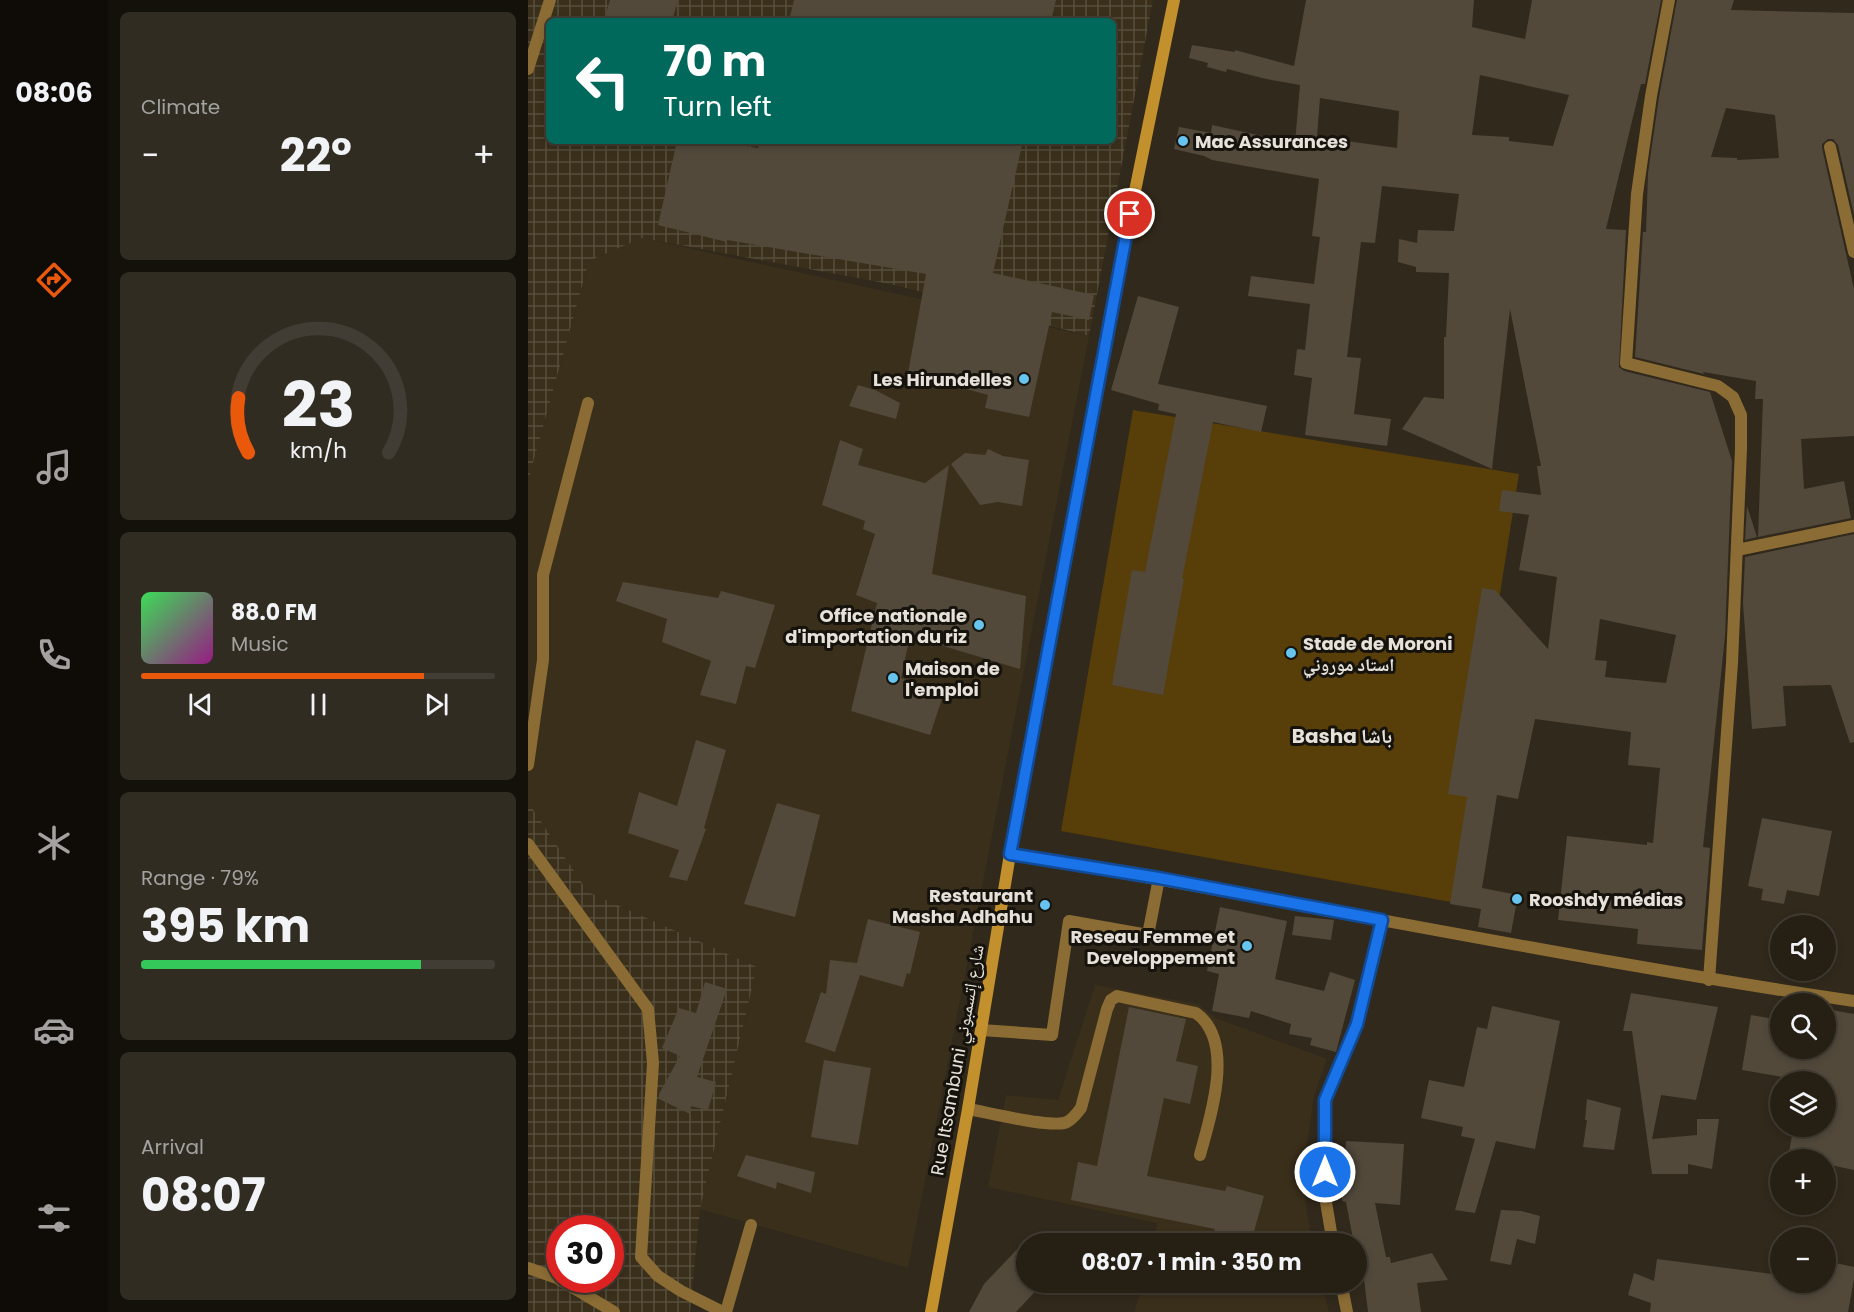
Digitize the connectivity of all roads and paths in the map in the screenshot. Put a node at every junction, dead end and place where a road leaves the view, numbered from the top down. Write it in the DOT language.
graph roads {
  1 [pos="550,0"];
  2 [pos="1174,0"];
  3 [pos="1669,0"];
  4 [pos="528,69"];
  5 [pos="1830,147"];
  6 [pos="1854,252"];
  7 [pos="588,403"];
  8 [pos="1854,526"];
  9 [pos="1737,550"];
  10 [pos="528,765"];
  11 [pos="528,844"];
  12 [pos="1010,854"];
  13 [pos="1159,878"];
  14 [pos="1382,920"];
  15 [pos="1709,980"];
  16 [pos="1854,1001"];
  17 [pos="981,1030"];
  18 [pos="968,1109"];
  19 [pos="1200,1155"];
  20 [pos="751,1225"];
  21 [pos="1332,1233"];
  22 [pos="528,1268"];
  23 [pos="1343,1293"];
  24 [pos="614,1312"];
  25 [pos="724,1312"];
  26 [pos="930,1312"];
  27 [pos="1347,1312"];
  1 -- 4 [label="street"];
  2 -- 12 [label="main road, Rue Itsambuni شارع إتسمبوني"];
  3 -- 9 [label="street"];
  5 -- 6 [label="street"];
  7 -- 10 [label="street"];
  8 -- 9 [label="street"];
  9 -- 15 [label="street"];
  11 -- 25 [label="street"];
  12 -- 13 [label="street"];
  12 -- 17 [label="main road, Rue Itsambuni شارع إتسمبوني"];
  13 -- 14 [label="street"];
  13 -- 17 [label="street"];
  14 -- 15 [label="street"];
  14 -- 21 [label="street"];
  15 -- 16 [label="street"];
  17 -- 18 [label="main road, Rue Itsambuni شارع إتسمبوني"];
  18 -- 19 [label="street"];
  18 -- 26 [label="main road, Rue Itsambuni شارع إتسمبوني"];
  20 -- 25 [label="street"];
  22 -- 24 [label="street"];
  23 -- 27 [label="street"];
}
